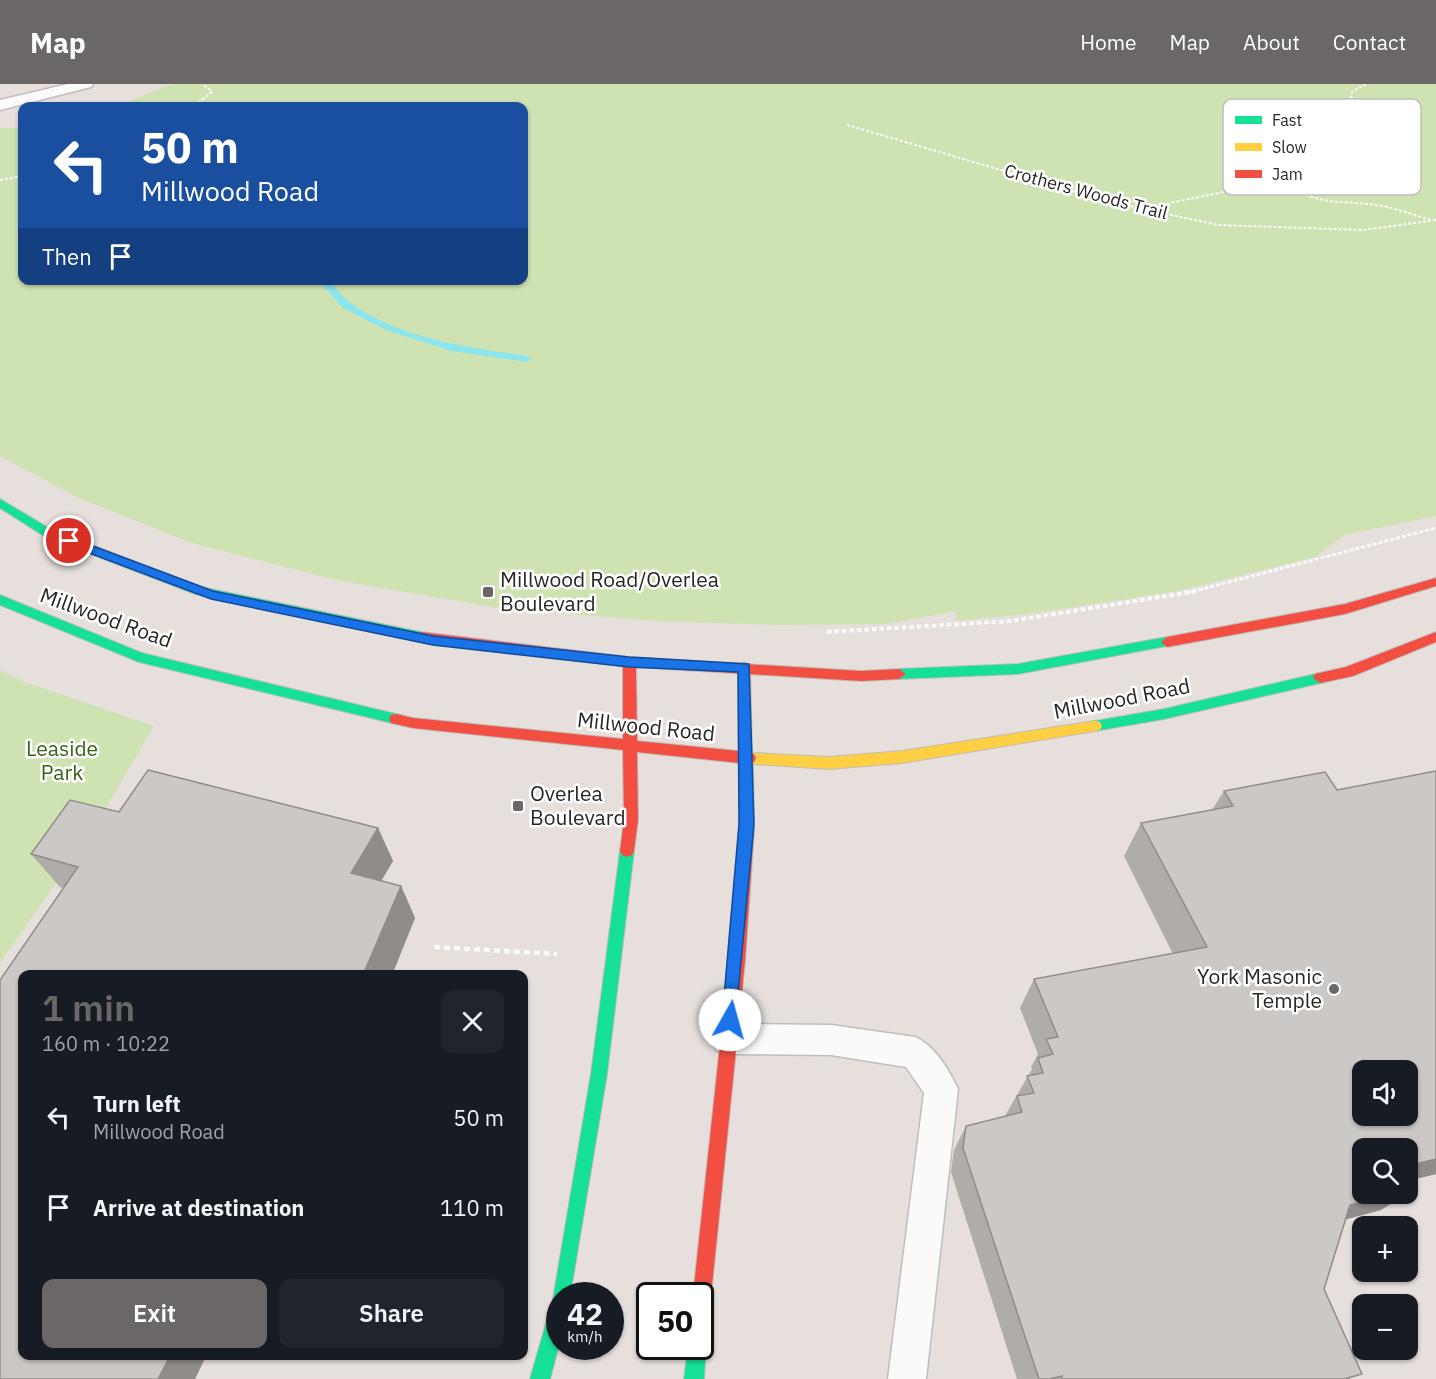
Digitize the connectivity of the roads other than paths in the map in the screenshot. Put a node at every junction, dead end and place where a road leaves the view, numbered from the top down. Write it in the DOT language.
graph roads {
  1 [pos="86,84"];
  2 [pos="0,105"];
  3 [pos="0,503"];
  4 [pos="1436,582"];
  5 [pos="0,600"];
  6 [pos="1436,637"];
  7 [pos="629,662"];
  8 [pos="744,667"];
  9 [pos="632,746"];
  10 [pos="746,758"];
  11 [pos="727,1039"];
  12 [pos="563,1282"];
  13 [pos="703,1282"];
  14 [pos="546,1356"];
  15 [pos="696,1360"];
  16 [pos="540,1379"];
  17 [pos="694,1379"];
  18 [pos="907,1379"];
  1 -- 2 [label="lane"];
  3 -- 7 [label="main road"];
  4 -- 8 [label="main road"];
  5 -- 9 [label="main road, Millwood Road"];
  6 -- 10 [label="main road, Millwood Road"];
  7 -- 8 [label="main road"];
  7 -- 9 [label="main road"];
  8 -- 10 [label="main road"];
  9 -- 10 [label="main road, Millwood Road"];
  9 -- 12 [label="main road"];
  10 -- 11 [label="main road"];
  11 -- 13 [label="main road"];
  11 -- 18 [label="lane"];
  14 -- 16 [label="main road"];
  15 -- 17 [label="main road"];
}
